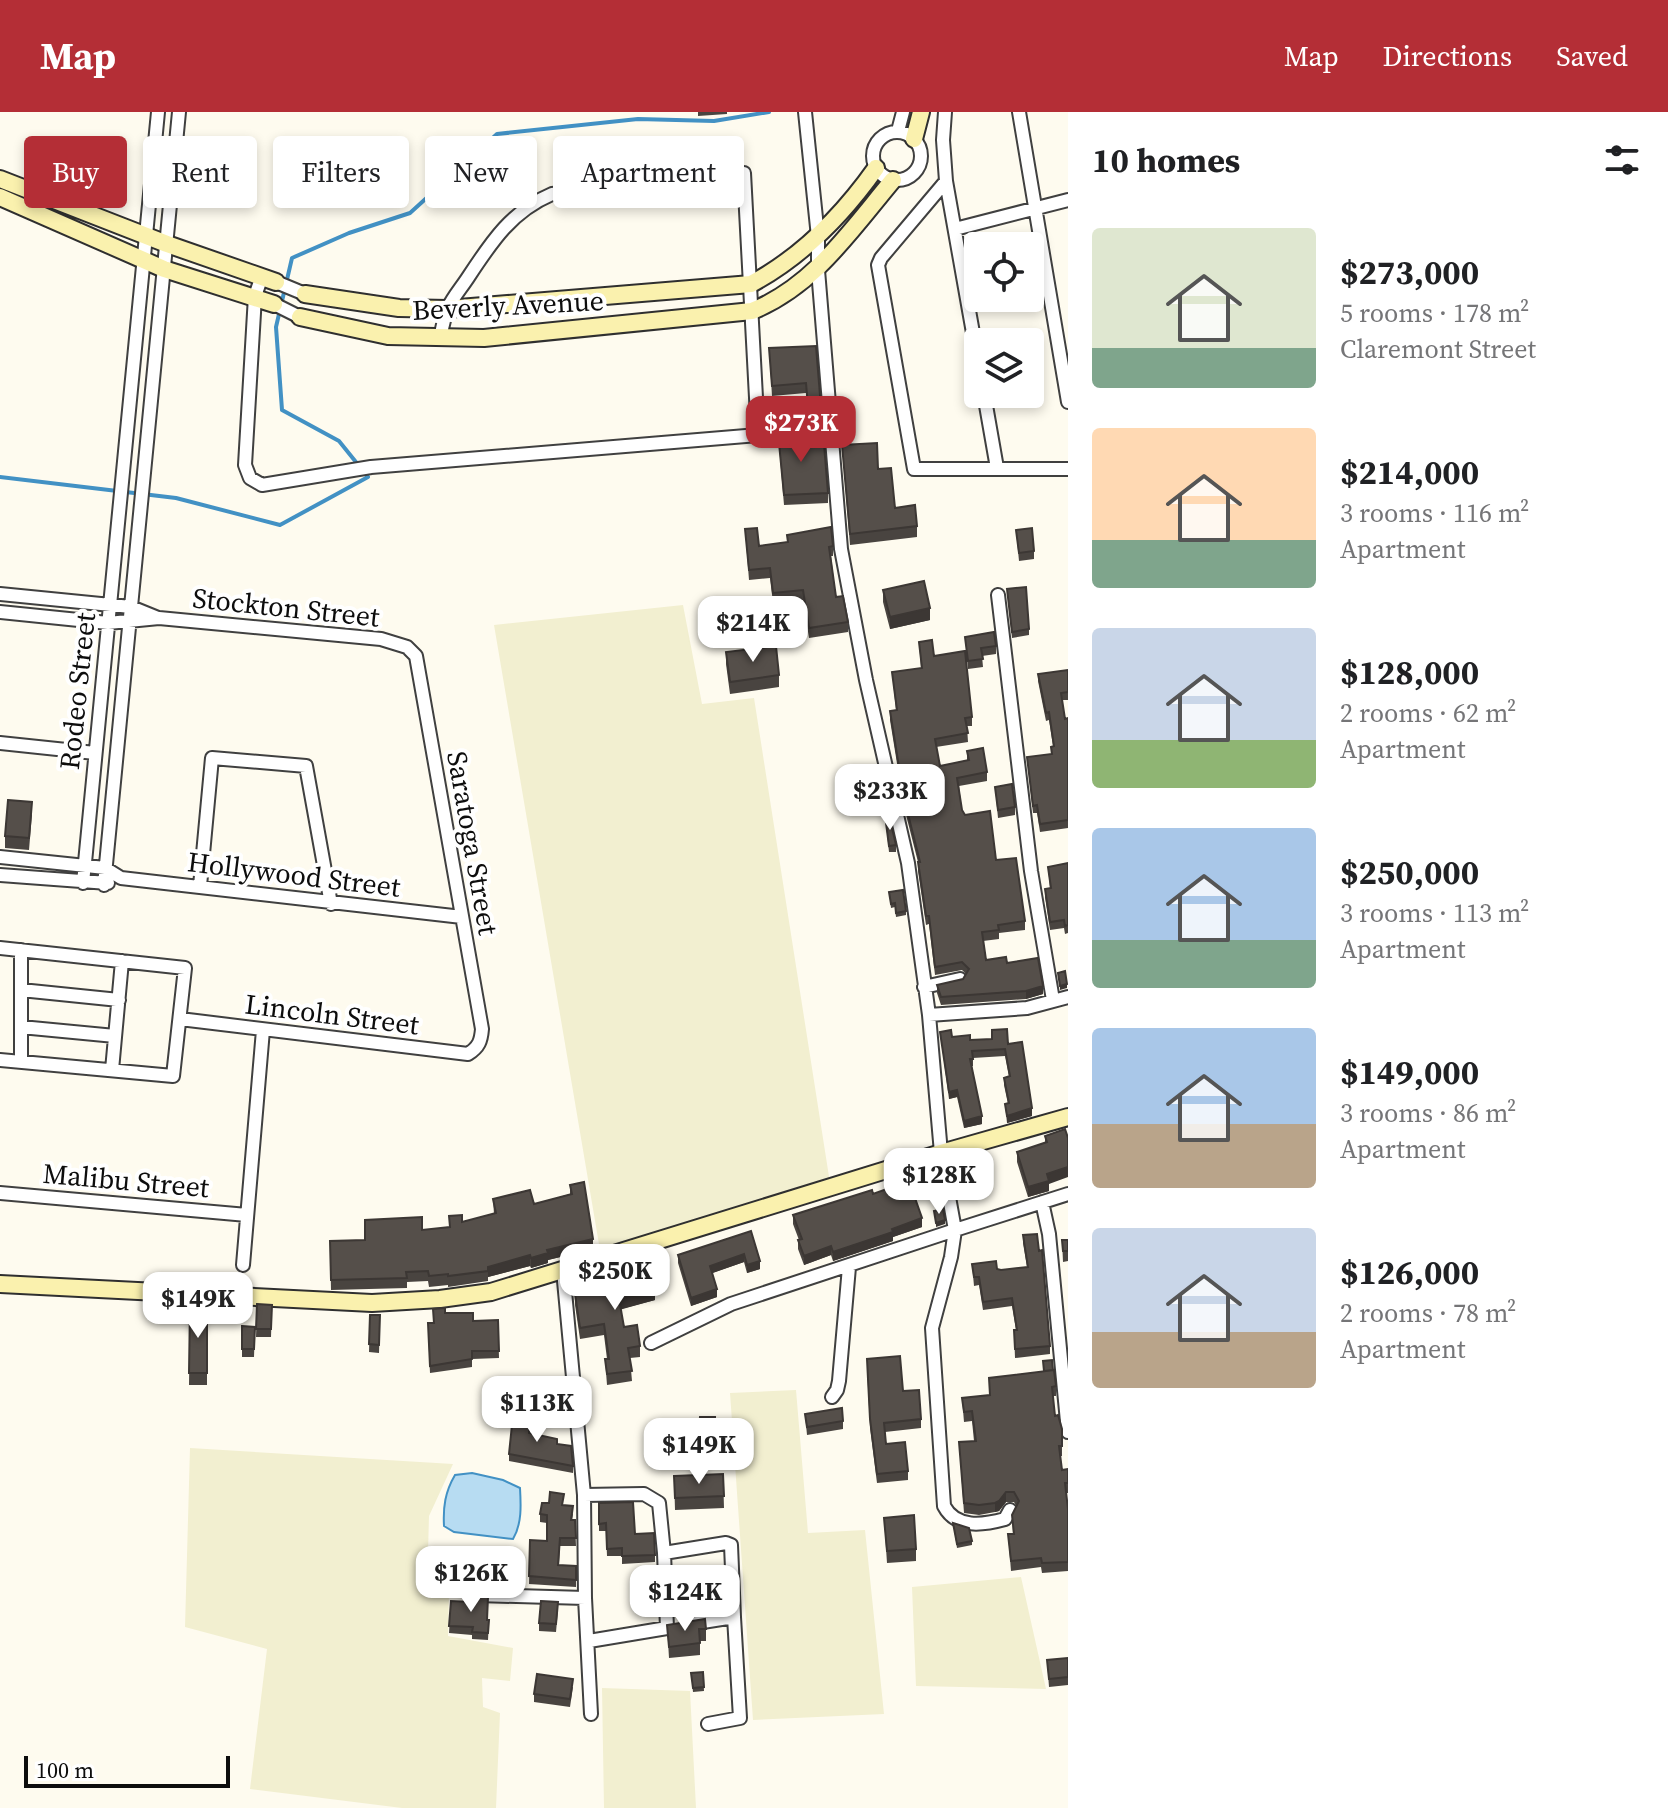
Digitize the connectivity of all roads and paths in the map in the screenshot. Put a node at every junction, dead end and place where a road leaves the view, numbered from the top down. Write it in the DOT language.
graph roads {
  1 [pos="158,112"];
  2 [pos="179,112"];
  3 [pos="805,112"];
  4 [pos="903,112"];
  5 [pos="921,112"];
  6 [pos="945,112"];
  7 [pos="1019,112"];
  8 [pos="898,131"];
  9 [pos="914,139"];
  10 [pos="876,168"];
  11 [pos="0,179"];
  12 [pos="893,180"];
  13 [pos="946,181"];
  14 [pos="0,197"];
  15 [pos="1068,200"];
  16 [pos="1035,207"];
  17 [pos="955,229"];
  18 [pos="146,236"];
  19 [pos="818,237"];
  20 [pos="167,244"];
  21 [pos="144,260"];
  22 [pos="164,269"];
  23 [pos="818,270"];
  24 [pos="269,279"];
  25 [pos="751,284"];
  26 [pos="305,294"];
  27 [pos="255,296"];
  28 [pos="274,304"];
  29 [pos="447,309"];
  30 [pos="752,311"];
  31 [pos="300,317"];
  32 [pos="972,328"];
  33 [pos="1061,332"];
  34 [pos="440,339"];
  35 [pos="1068,402"];
  36 [pos="986,408"];
  37 [pos="997,468"];
  38 [pos="1068,469"];
  39 [pos="0,594"];
  40 [pos="998,595"];
  41 [pos="110,604"];
  42 [pos="131,607"];
  43 [pos="0,612"];
  44 [pos="159,618"];
  45 [pos="108,623"];
  46 [pos="129,623"];
  47 [pos="407,647"];
  48 [pos="0,743"];
  49 [pos="95,753"];
  50 [pos="0,857"];
  51 [pos="85,865"];
  52 [pos="105,868"];
  53 [pos="0,875"];
  54 [pos="121,878"];
  55 [pos="83,883"];
  56 [pos="104,885"];
  57 [pos="200,886"];
  58 [pos="331,904"];
  59 [pos="462,917"];
  60 [pos="0,948"];
  61 [pos="21,950"];
  62 [pos="122,961"];
  63 [pos="960,979"];
  64 [pos="924,987"];
  65 [pos="21,990"];
  66 [pos="1068,997"];
  67 [pos="119,1000"];
  68 [pos="1053,1000"];
  69 [pos="929,1015"];
  70 [pos="180,1019"];
  71 [pos="21,1027"];
  72 [pos="263,1030"];
  73 [pos="115,1036"];
  74 [pos="477,1049"];
  75 [pos="0,1060"];
  76 [pos="21,1062"];
  77 [pos="112,1070"];
  78 [pos="1068,1117"];
  79 [pos="941,1153"];
  80 [pos="0,1193"];
  81 [pos="1068,1194"];
  82 [pos="1042,1202"];
  83 [pos="247,1215"];
  84 [pos="955,1230"];
  85 [pos="243,1265"];
  86 [pos="849,1267"];
  87 [pos="563,1270"];
  88 [pos="0,1284"];
  89 [pos="651,1343"];
  90 [pos="832,1397"];
  91 [pos="1068,1432"];
  92 [pos="584,1495"];
  93 [pos="1010,1510"];
  94 [pos="664,1553"];
  95 [pos="477,1595"];
  96 [pos="585,1598"];
  97 [pos="734,1617"];
  98 [pos="667,1628"];
  99 [pos="589,1641"];
  100 [pos="591,1714"];
  101 [pos="708,1724"];
  1 -- 18 [label="street"];
  2 -- 20 [label="street"];
  3 -- 19 [label="street"];
  4 -- 8 [label="street"];
  5 -- 9 [label="street"];
  6 -- 13 [label="street"];
  7 -- 16 [label="street"];
  8 -- 9 [label="street"];
  8 -- 10 [label="street"];
  9 -- 12 [label="street"];
  10 -- 12 [label="street"];
  10 -- 19 [label="street, Beverly Avenue"];
  11 -- 18 [label="street, Beverly Avenue"];
  12 -- 23 [label="street, Beverly Avenue"];
  13 -- 17 [label="street"];
  13 -- 37 [label="street"];
  14 -- 21 [label="street, Beverly Avenue"];
  15 -- 16 [label="street"];
  16 -- 17 [label="street"];
  16 -- 33 [label="street"];
  17 -- 32 [label="street"];
  18 -- 20 [label="street, Beverly Avenue"];
  18 -- 21 [label="street"];
  19 -- 23 [label="street"];
  19 -- 25 [label="street, Beverly Avenue"];
  20 -- 22 [label="street"];
  20 -- 24 [label="street, Beverly Avenue"];
  21 -- 22 [label="street, Beverly Avenue"];
  21 -- 41 [label="street, Rodeo Street"];
  22 -- 27 [label="street, Beverly Avenue"];
  22 -- 42 [label="street, Rodeo Street"];
  23 -- 30 [label="street, Beverly Avenue"];
  23 -- 64 [label="street"];
  24 -- 26 [label="street, Beverly Avenue"];
  24 -- 27 [label="street"];
  25 -- 29 [label="street, Beverly Avenue"];
  25 -- 29 [label="street"];
  25 -- 30 [label="street"];
  26 -- 29 [label="street, Beverly Avenue"];
  27 -- 28 [label="street, Beverly Avenue"];
  27 -- 30 [label="street"];
  28 -- 31 [label="street, Beverly Avenue"];
  29 -- 34 [label="street"];
  30 -- 34 [label="street, Beverly Avenue"];
  31 -- 34 [label="street, Beverly Avenue"];
  33 -- 35 [label="street"];
  36 -- 37 [label="street"];
  37 -- 38 [label="street"];
  39 -- 41 [label="street"];
  40 -- 68 [label="street"];
  41 -- 42 [label="street"];
  41 -- 45 [label="street, Rodeo Street"];
  42 -- 44 [label="street"];
  42 -- 46 [label="street, Rodeo Street"];
  43 -- 45 [label="street"];
  44 -- 46 [label="street"];
  44 -- 47 [label="street, Stockton Street"];
  45 -- 46 [label="street"];
  45 -- 49 [label="street, Rodeo Street"];
  46 -- 52 [label="street, Rodeo Street"];
  47 -- 59 [label="street, Saratoga Street"];
  48 -- 49 [label="street"];
  49 -- 51 [label="street, Rodeo Street"];
  50 -- 51 [label="street"];
  51 -- 52 [label="street"];
  51 -- 55 [label="street, Rodeo Street"];
  52 -- 54 [label="street"];
  52 -- 56 [label="street, Rodeo Street"];
  53 -- 55 [label="street"];
  54 -- 56 [label="street"];
  54 -- 57 [label="street, Hollywood Street"];
  55 -- 56 [label="street"];
  57 -- 58 [label="street, Hollywood Street"];
  57 -- 58 [label="street"];
  58 -- 59 [label="street, Hollywood Street"];
  59 -- 74 [label="street, Saratoga Street"];
  60 -- 61 [label="street"];
  61 -- 62 [label="street"];
  61 -- 65 [label="street"];
  62 -- 67 [label="street"];
  62 -- 70 [label="street"];
  63 -- 64 [label="street"];
  64 -- 69 [label="street"];
  65 -- 67 [label="street"];
  65 -- 71 [label="street"];
  66 -- 68 [label="street"];
  67 -- 73 [label="street"];
  68 -- 69 [label="street"];
  69 -- 79 [label="street"];
  70 -- 72 [label="street, Lincoln Street"];
  70 -- 77 [label="street"];
  71 -- 73 [label="street"];
  71 -- 76 [label="street"];
  72 -- 74 [label="street, Lincoln Street"];
  72 -- 83 [label="street"];
  73 -- 77 [label="street"];
  75 -- 76 [label="street"];
  76 -- 77 [label="street"];
  78 -- 79 [label="street"];
  79 -- 84 [label="street"];
  79 -- 87 [label="street"];
  80 -- 83 [label="street, Malibu Street"];
  81 -- 82 [label="street"];
  82 -- 84 [label="street"];
  82 -- 91 [label="street"];
  83 -- 85 [label="street"];
  84 -- 86 [label="street"];
  84 -- 93 [label="street"];
  86 -- 89 [label="street"];
  86 -- 90 [label="street"];
  87 -- 88 [label="street"];
  87 -- 92 [label="street"];
  92 -- 94 [label="street"];
  92 -- 96 [label="street"];
  94 -- 97 [label="street"];
  94 -- 98 [label="street"];
  95 -- 96 [label="street"];
  96 -- 99 [label="street"];
  97 -- 98 [label="street"];
  97 -- 101 [label="street"];
  98 -- 99 [label="street"];
  99 -- 100 [label="street"];
}
